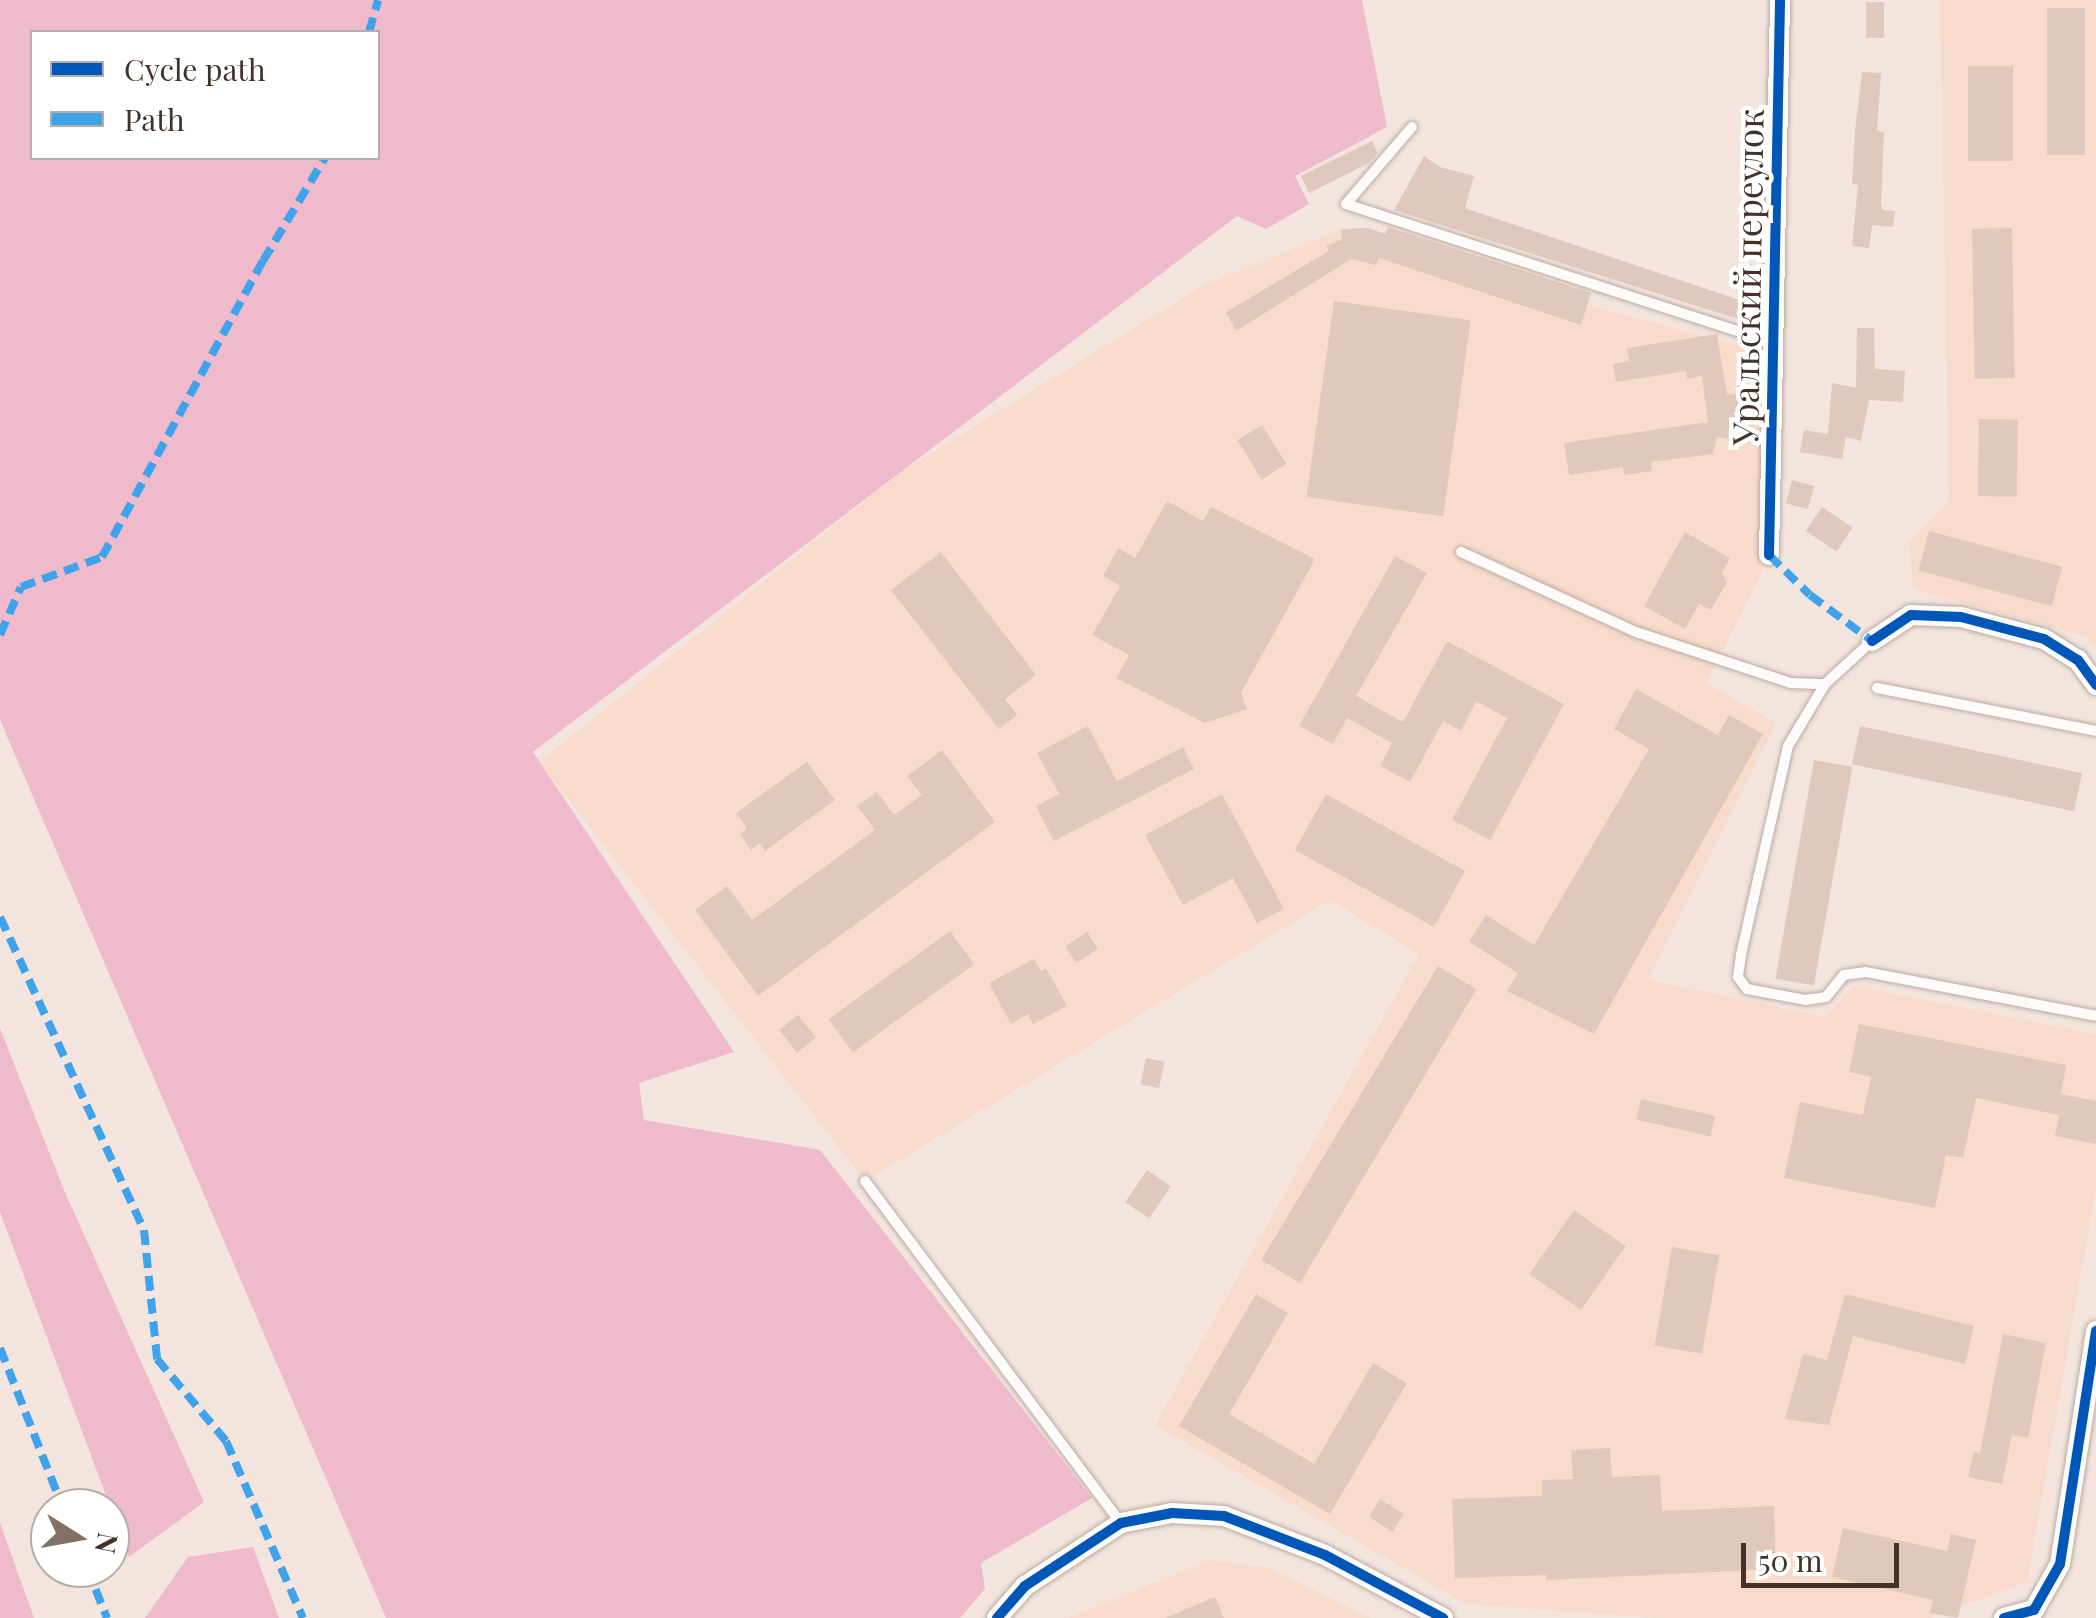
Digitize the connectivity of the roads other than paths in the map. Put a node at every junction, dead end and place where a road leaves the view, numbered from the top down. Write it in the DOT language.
graph roads {
  1 [pos="1780,0"];
  2 [pos="1412,126"];
  3 [pos="1775,343"];
  4 [pos="1461,552"];
  5 [pos="1770,555"];
  6 [pos="1872,641"];
  7 [pos="1824,684"];
  8 [pos="2096,686"];
  9 [pos="1877,688"];
  10 [pos="2096,731"];
  11 [pos="2096,1016"];
  12 [pos="865,1181"];
  13 [pos="2096,1331"];
  14 [pos="1121,1524"];
  15 [pos="996,1618"];
  16 [pos="1443,1618"];
  17 [pos="2004,1618"];
  1 -- 3 [label="street, Уральский переулок"];
  2 -- 3 [label="lane"];
  3 -- 5 [label="street, Уральский переулок"];
  4 -- 7 [label="lane"];
  6 -- 7 [label="lane"];
  6 -- 8 [label="street"];
  7 -- 11 [label="lane"];
  9 -- 10 [label="lane"];
  12 -- 14 [label="lane"];
  13 -- 17 [label="street"];
  14 -- 15 [label="street"];
  14 -- 16 [label="street"];
}
